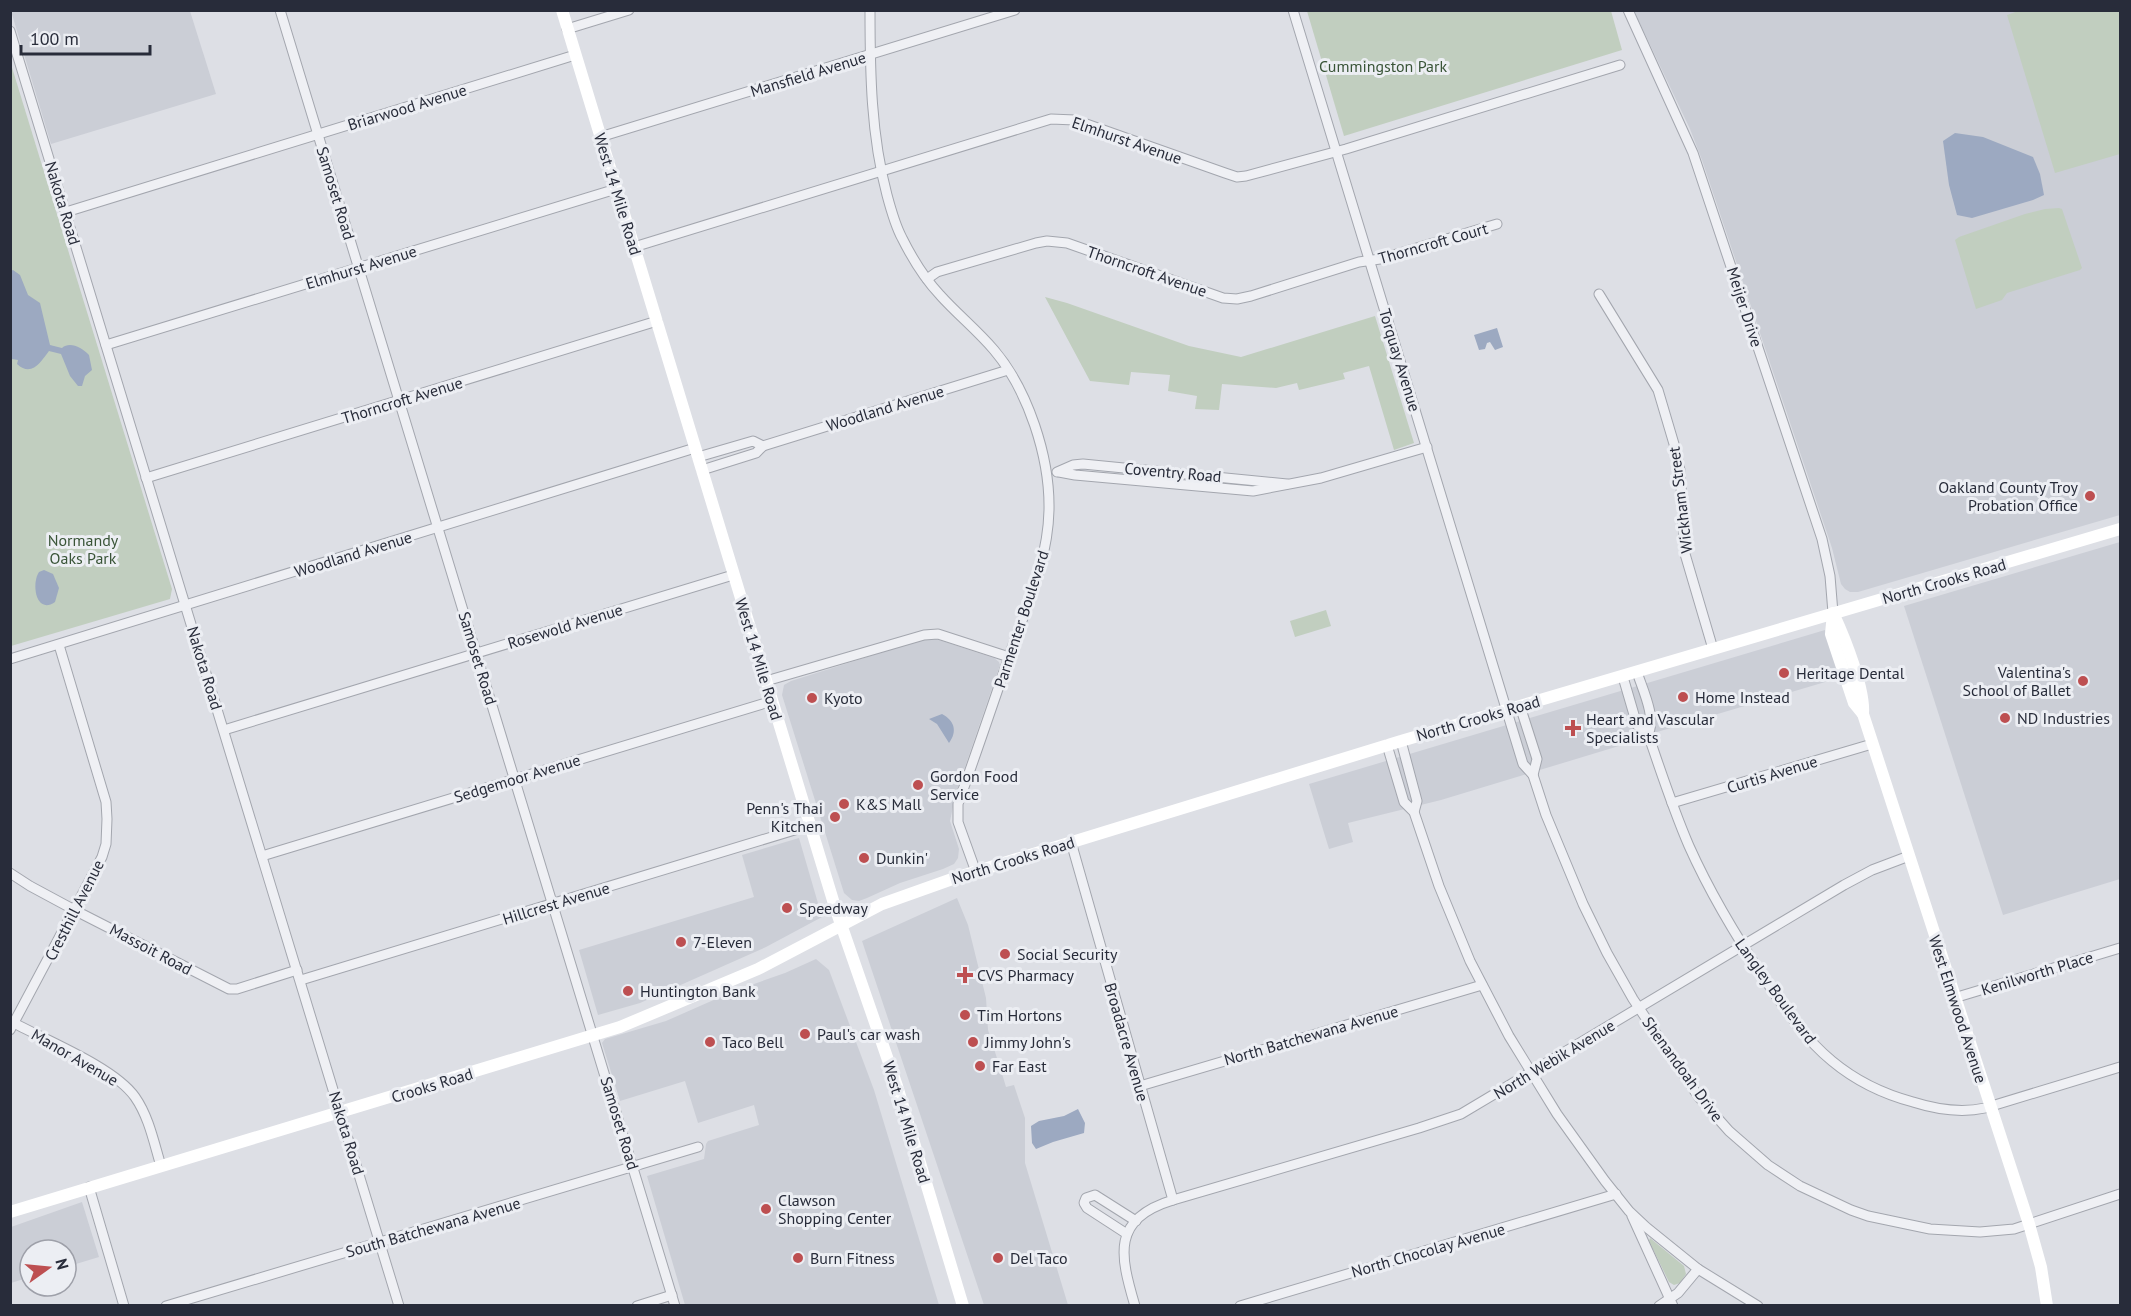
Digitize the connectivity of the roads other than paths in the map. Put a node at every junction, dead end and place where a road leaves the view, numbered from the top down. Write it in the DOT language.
graph roads {
  1 [pos="280,10"];
  2 [pos="562,10"];
  3 [pos="629,10"];
  4 [pos="870,10"];
  5 [pos="1015,10"];
  6 [pos="1293,10"];
  7 [pos="1628,10"];
  8 [pos="567,29"];
  9 [pos="10,31"];
  10 [pos="575,55"];
  11 [pos="870,55"];
  12 [pos="1620,65"];
  13 [pos="318,135"];
  14 [pos="600,137"];
  15 [pos="1336,151"];
  16 [pos="881,170"];
  17 [pos="616,189"];
  18 [pos="66,212"];
  19 [pos="1497,224"];
  20 [pos="634,247"];
  21 [pos="1369,261"];
  22 [pos="359,268"];
  23 [pos="927,279"];
  24 [pos="1599,294"];
  25 [pos="657,321"];
  26 [pos="106,345"];
  27 [pos="1008,370"];
  28 [pos="400,401"];
  29 [pos="763,446"];
  30 [pos="1427,447"];
  31 [pos="696,453"];
  32 [pos="702,470"];
  33 [pos="1047,474"];
  34 [pos="146,478"];
  35 [pos="439,528"];
  36 [pos="2121,529"];
  37 [pos="733,575"];
  38 [pos="186,605"];
  39 [pos="1833,613"];
  40 [pos="59,645"];
  41 [pos="1713,649"];
  42 [pos="476,653"];
  43 [pos="1009,657"];
  44 [pos="10,659"];
  45 [pos="1637,672"];
  46 [pos="1623,676"];
  47 [pos="766,681"];
  48 [pos="772,700"];
  49 [pos="1521,706"];
  50 [pos="1506,710"];
  51 [pos="224,730"];
  52 [pos="1648,734"];
  53 [pos="1401,741"];
  54 [pos="1872,744"];
  55 [pos="1387,745"];
  56 [pos="1533,775"];
  57 [pos="514,778"];
  58 [pos="1672,803"];
  59 [pos="1414,812"];
  60 [pos="811,825"];
  61 [pos="1071,842"];
  62 [pos="262,856"];
  63 [pos="1909,856"];
  64 [pos="976,872"];
  65 [pos="10,873"];
  66 [pos="554,903"];
  67 [pos="75,909"];
  68 [pos="841,925"];
  69 [pos="1743,946"];
  70 [pos="2121,948"];
  71 [pos="299,975"];
  72 [pos="1482,985"];
  73 [pos="1954,998"];
  74 [pos="1638,1008"];
  75 [pos="12,1025"];
  76 [pos="594,1035"];
  77 [pos="2121,1067"];
  78 [pos="1531,1073"];
  79 [pos="1140,1086"];
  80 [pos="1990,1106"];
  81 [pos="341,1112"];
  82 [pos="699,1147"];
  83 [pos="161,1166"];
  84 [pos="634,1166"];
  85 [pos="89,1187"];
  86 [pos="1616,1194"];
  87 [pos="2121,1194"];
  88 [pos="1173,1200"];
  89 [pos="1629,1211"];
  90 [pos="10,1212"];
  91 [pos="1136,1221"];
  92 [pos="2029,1224"];
  93 [pos="1127,1234"];
  94 [pos="380,1242"];
  95 [pos="1698,1269"];
  96 [pos="672,1295"];
  97 [pos="1672,1303"];
  98 [pos="124,1305"];
  99 [pos="166,1305"];
  100 [pos="399,1305"];
  101 [pos="637,1305"];
  102 [pos="675,1305"];
  103 [pos="963,1305"];
  104 [pos="1135,1305"];
  105 [pos="1240,1305"];
  106 [pos="1659,1305"];
  107 [pos="1758,1305"];
  108 [pos="2047,1305"];
  1 -- 13 [label="street, Samoset Road"];
  2 -- 8 [label="main road, West 14 Mile Road"];
  3 -- 8 [label="street"];
  4 -- 11 [label="street, Parmenter Boulevard"];
  5 -- 11 [label="street, Mansfield Avenue"];
  6 -- 15 [label="street, Torquay Avenue"];
  7 -- 39 [label="street, Meijer Drive"];
  8 -- 10 [label="main road, West 14 Mile Road"];
  9 -- 18 [label="street, Nakota Road"];
  10 -- 13 [label="street, Briarwood Avenue"];
  10 -- 14 [label="main road, West 14 Mile Road"];
  11 -- 14 [label="street, Mansfield Avenue"];
  11 -- 16 [label="street, Parmenter Boulevard"];
  12 -- 15 [label="street, Elmhurst Avenue"];
  13 -- 18 [label="street, Briarwood Avenue"];
  13 -- 22 [label="street, Samoset Road"];
  14 -- 17 [label="main road, West 14 Mile Road"];
  15 -- 16 [label="street, Elmhurst Avenue"];
  15 -- 21 [label="street, Torquay Avenue"];
  16 -- 20 [label="street, Elmhurst Avenue"];
  16 -- 23 [label="street, Parmenter Boulevard"];
  17 -- 20 [label="main road, West 14 Mile Road"];
  17 -- 22 [label="street, Elmhurst Avenue"];
  18 -- 26 [label="street, Nakota Road"];
  19 -- 21 [label="street, Thorncroft Court"];
  20 -- 25 [label="main road, West 14 Mile Road"];
  21 -- 23 [label="street, Thorncroft Avenue"];
  21 -- 30 [label="street, Torquay Avenue"];
  22 -- 26 [label="street, Elmhurst Avenue"];
  22 -- 28 [label="street, Samoset Road"];
  23 -- 27 [label="street, Parmenter Boulevard"];
  24 -- 41 [label="street, Wickham Street"];
  25 -- 28 [label="street, Thorncroft Avenue"];
  25 -- 31 [label="main road, West 14 Mile Road"];
  26 -- 34 [label="street, Nakota Road"];
  27 -- 29 [label="street, Woodland Avenue"];
  27 -- 33 [label="street, Parmenter Boulevard"];
  28 -- 34 [label="street, Thorncroft Avenue"];
  28 -- 35 [label="street, Samoset Road"];
  29 -- 31 [label="street, Woodland Avenue"];
  29 -- 32 [label="street, Woodland Avenue"];
  30 -- 33 [label="street, Coventry Road"];
  30 -- 50 [label="street, Torquay Avenue"];
  31 -- 32 [label="main road, West 14 Mile Road"];
  31 -- 35 [label="street, Woodland Avenue"];
  32 -- 37 [label="main road, West 14 Mile Road"];
  33 -- 43 [label="street, Parmenter Boulevard"];
  34 -- 38 [label="street, Nakota Road"];
  35 -- 38 [label="street, Woodland Avenue"];
  35 -- 42 [label="street, Samoset Road"];
  36 -- 39 [label="main road, North Crooks Road"];
  37 -- 42 [label="street, Rosewold Avenue"];
  37 -- 47 [label="main road, West 14 Mile Road"];
  38 -- 40 [label="street, Woodland Avenue"];
  38 -- 51 [label="street, Nakota Road"];
  39 -- 41 [label="main road, North Crooks Road"];
  39 -- 54 [label="main road, West Elmwood Avenue"];
  40 -- 44 [label="street, Woodland Avenue"];
  40 -- 67 [label="street, Cresthill Avenue"];
  41 -- 45 [label="main road, North Crooks Road"];
  42 -- 51 [label="street, Rosewold Avenue"];
  42 -- 57 [label="street, Samoset Road"];
  43 -- 47 [label="street"];
  43 -- 64 [label="street, Parmenter Boulevard"];
  45 -- 46 [label="main road, North Crooks Road"];
  45 -- 52 [label="street, Langley Boulevard"];
  46 -- 49 [label="main road, North Crooks Road"];
  46 -- 52 [label="street, Langley Boulevard"];
  47 -- 48 [label="main road, West 14 Mile Road"];
  48 -- 57 [label="street, Sedgemoor Avenue"];
  48 -- 60 [label="main road, West 14 Mile Road"];
  49 -- 50 [label="main road, North Crooks Road"];
  49 -- 56 [label="street, Shenandoah Drive"];
  50 -- 53 [label="main road, North Crooks Road"];
  50 -- 56 [label="street, Shenandoah Drive"];
  51 -- 62 [label="street, Nakota Road"];
  52 -- 58 [label="street, Langley Boulevard"];
  53 -- 55 [label="main road, North Crooks Road"];
  53 -- 59 [label="street"];
  54 -- 58 [label="street, Curtis Avenue"];
  54 -- 63 [label="main road, West Elmwood Avenue"];
  55 -- 59 [label="street"];
  55 -- 61 [label="main road, North Crooks Road"];
  56 -- 74 [label="street, Shenandoah Drive"];
  57 -- 62 [label="street, Sedgemoor Avenue"];
  57 -- 66 [label="street, Samoset Road"];
  58 -- 69 [label="street, Langley Boulevard"];
  59 -- 72 [label="street"];
  60 -- 66 [label="street, Hillcrest Avenue"];
  60 -- 68 [label="main road, West 14 Mile Road"];
  61 -- 64 [label="main road, North Crooks Road"];
  61 -- 79 [label="street, Broadacre Avenue"];
  62 -- 71 [label="street, Nakota Road"];
  63 -- 69 [label="street, North Webik Avenue"];
  63 -- 73 [label="main road, West Elmwood Avenue"];
  64 -- 68 [label="main road, North Crooks Road"];
  65 -- 67 [label="street, Massoit Road"];
  66 -- 71 [label="street, Hillcrest Avenue"];
  66 -- 76 [label="street, Samoset Road"];
  67 -- 71 [label="street, Massoit Road"];
  67 -- 75 [label="street, Cresthill Avenue"];
  68 -- 76 [label="main road, Crooks Road"];
  68 -- 103 [label="main road, West 14 Mile Road"];
  69 -- 74 [label="street, North Webik Avenue"];
  69 -- 80 [label="street, Langley Boulevard"];
  70 -- 73 [label="street, Kenilworth Place"];
  71 -- 81 [label="street, Nakota Road"];
  72 -- 78 [label="street"];
  72 -- 79 [label="street, North Batchewana Avenue"];
  73 -- 80 [label="main road, West Elmwood Avenue"];
  74 -- 78 [label="street, North Webik Avenue"];
  74 -- 92 [label="street, Shenandoah Drive"];
  75 -- 83 [label="street, Manor Avenue"];
  76 -- 81 [label="main road, Crooks Road"];
  76 -- 84 [label="street, Samoset Road"];
  77 -- 80 [label="street, Langley Boulevard"];
  78 -- 86 [label="street"];
  78 -- 88 [label="street, North Webik Avenue"];
  79 -- 88 [label="street, Broadacre Avenue"];
  80 -- 92 [label="main road, West Elmwood Avenue"];
  81 -- 83 [label="main road, Crooks Road"];
  81 -- 94 [label="street, Nakota Road"];
  82 -- 84 [label="street, South Batchewana Avenue"];
  83 -- 85 [label="main road, Crooks Road"];
  84 -- 94 [label="street, South Batchewana Avenue"];
  84 -- 96 [label="street, Samoset Road"];
  85 -- 90 [label="main road, Crooks Road"];
  85 -- 98 [label="street"];
  86 -- 89 [label="street"];
  86 -- 105 [label="street, North Chocolay Avenue"];
  87 -- 92 [label="street, Shenandoah Drive"];
  88 -- 91 [label="street"];
  89 -- 95 [label="street"];
  89 -- 97 [label="street"];
  91 -- 93 [label="street"];
  91 -- 93 [label="street"];
  92 -- 108 [label="main road, West Elmwood Avenue"];
  93 -- 104 [label="street"];
  94 -- 99 [label="street, South Batchewana Avenue"];
  94 -- 100 [label="street, Nakota Road"];
  95 -- 97 [label="street"];
  95 -- 107 [label="street"];
  96 -- 101 [label="street"];
  96 -- 102 [label="street, Samoset Road"];
  97 -- 106 [label="street"];
}
